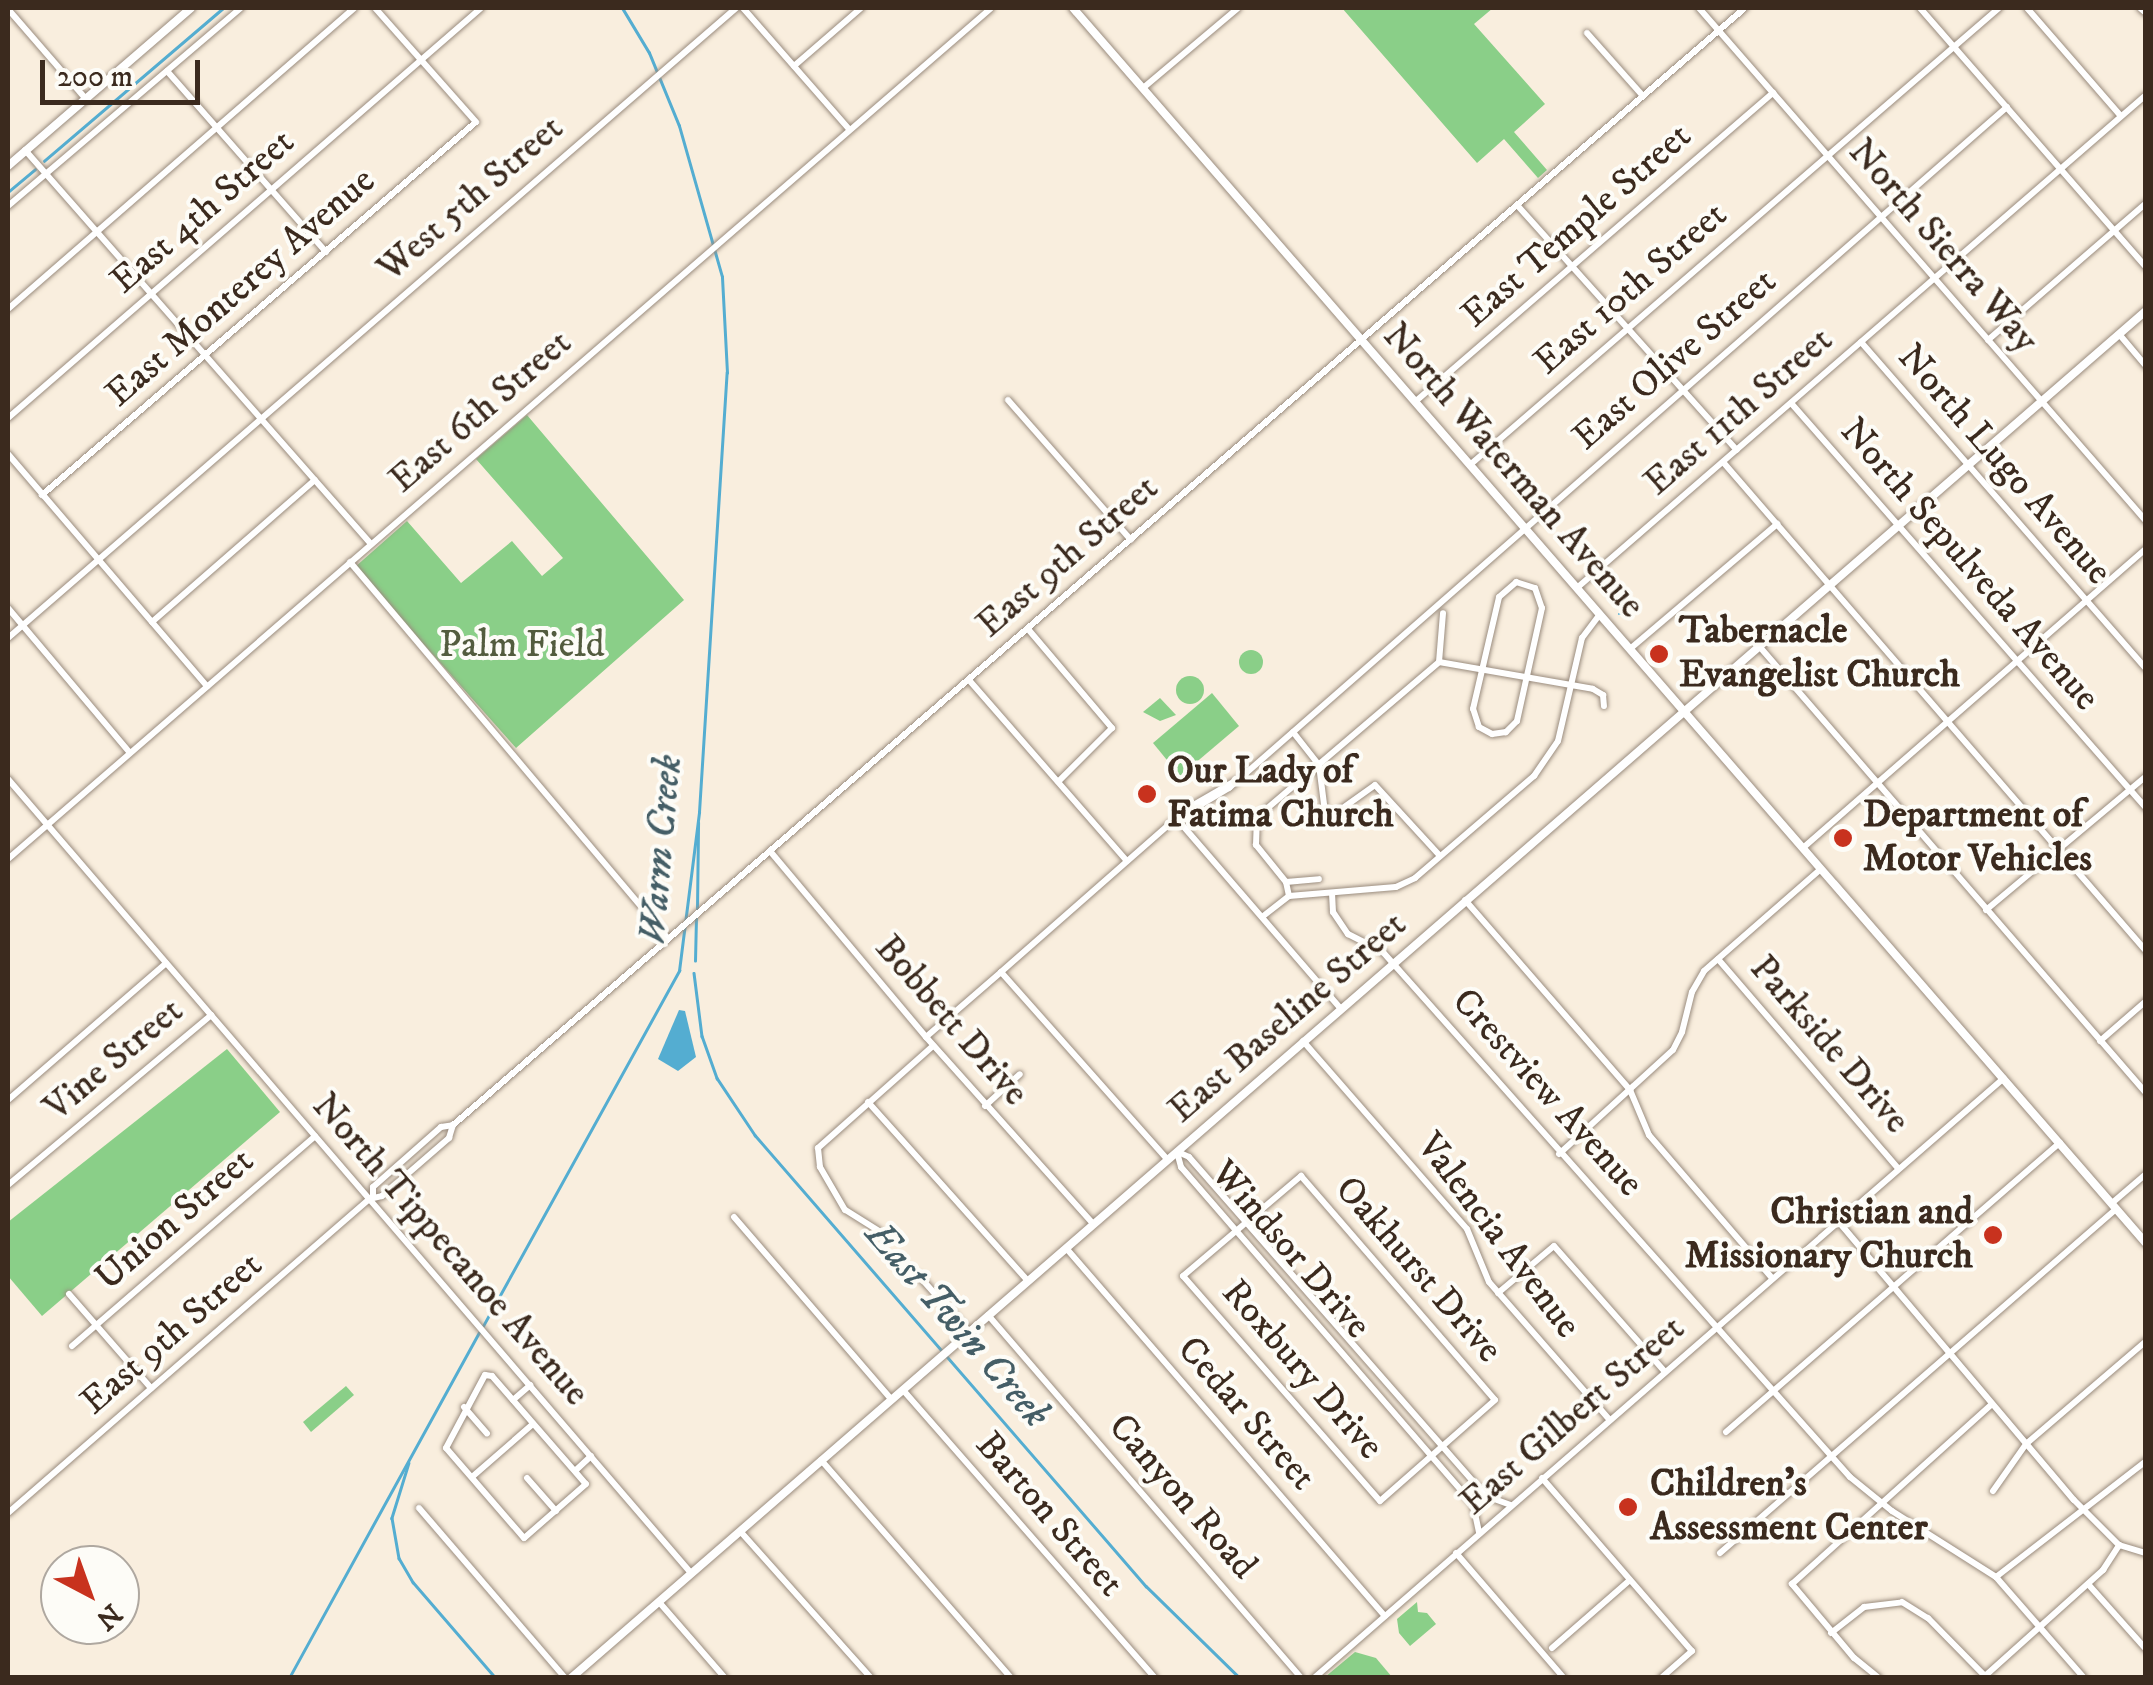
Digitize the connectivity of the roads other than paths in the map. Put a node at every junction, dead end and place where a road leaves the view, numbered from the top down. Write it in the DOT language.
graph roads {
  1 [pos="8,8"];
  2 [pos="191,8"];
  3 [pos="240,8"];
  4 [pos="354,8"];
  5 [pos="375,8"];
  6 [pos="480,8"];
  7 [pos="740,8"];
  8 [pos="861,8"];
  9 [pos="991,8"];
  10 [pos="1074,8"];
  11 [pos="1238,8"];
  12 [pos="1699,8"];
  13 [pos="1745,8"];
  14 [pos="1920,8"];
  15 [pos="1999,8"];
  16 [pos="2027,8"];
  17 [pos="2140,8"];
  18 [pos="2146,13"];
  19 [pos="1719,30"];
  20 [pos="1587,33"];
  21 [pos="1954,46"];
  22 [pos="421,60"];
  23 [pos="794,66"];
  24 [pos="167,71"];
  25 [pos="1144,88"];
  26 [pos="1773,93"];
  27 [pos="2146,95"];
  28 [pos="1642,96"];
  29 [pos="85,98"];
  30 [pos="2006,107"];
  31 [pos="2122,116"];
  32 [pos="216,128"];
  33 [pos="849,128"];
  34 [pos="25,150"];
  35 [pos="1828,156"];
  36 [pos="8,166"];
  37 [pos="2060,169"];
  38 [pos="46,173"];
  39 [pos="271,189"];
  40 [pos="2146,203"];
  41 [pos="1517,205"];
  42 [pos="8,206"];
  43 [pos="1881,216"];
  44 [pos="2114,230"];
  45 [pos="97,231"];
  46 [pos="326,252"];
  47 [pos="2146,267"];
  48 [pos="1571,269"];
  49 [pos="1935,278"];
  50 [pos="152,293"];
  51 [pos="8,309"];
  52 [pos="2146,311"];
  53 [pos="1626,329"];
  54 [pos="2119,334"];
  55 [pos="1362,338"];
  56 [pos="1988,340"];
  57 [pos="1861,342"];
  58 [pos="206,355"];
  59 [pos="2146,366"];
  60 [pos="1682,389"];
  61 [pos="1008,400"];
  62 [pos="1416,401"];
  63 [pos="2042,401"];
  64 [pos="1791,403"];
  65 [pos="8,418"];
  66 [pos="260,418"];
  67 [pos="1736,450"];
  68 [pos="8,454"];
  69 [pos="1723,462"];
  70 [pos="1471,464"];
  71 [pos="1968,465"];
  72 [pos="314,480"];
  73 [pos="42,496"];
  74 [pos="2146,521"];
  75 [pos="1776,524"];
  76 [pos="1899,524"];
  77 [pos="1526,527"];
  78 [pos="1130,540"];
  79 [pos="371,544"];
  80 [pos="2146,548"];
  81 [pos="97,560"];
  82 [pos="350,562"];
  83 [pos="1829,584"];
  84 [pos="1578,588"];
  85 [pos="2086,601"];
  86 [pos="8,608"];
  87 [pos="1600,613"];
  88 [pos="1444,614"];
  89 [pos="152,622"];
  90 [pos="22,625"];
  91 [pos="1028,628"];
  92 [pos="8,638"];
  93 [pos="1759,646"];
  94 [pos="1631,648"];
  95 [pos="2017,661"];
  96 [pos="1438,662"];
  97 [pos="1483,666"];
  98 [pos="2146,668"];
  99 [pos="1527,675"];
  100 [pos="969,680"];
  101 [pos="1571,683"];
  102 [pos="207,686"];
  103 [pos="1604,702"];
  104 [pos="1685,710"];
  105 [pos="1948,722"];
  106 [pos="1293,732"];
  107 [pos="130,753"];
  108 [pos="1319,765"];
  109 [pos="2146,776"];
  110 [pos="8,779"];
  111 [pos="1058,782"];
  112 [pos="1876,784"];
  113 [pos="2129,790"];
  114 [pos="2146,808"];
  115 [pos="1177,819"];
  116 [pos="47,825"];
  117 [pos="1804,847"];
  118 [pos="2058,849"];
  119 [pos="770,852"];
  120 [pos="1440,856"];
  121 [pos="8,859"];
  122 [pos="1127,861"];
  123 [pos="1822,868"];
  124 [pos="1319,879"];
  125 [pos="1286,882"];
  126 [pos="1332,893"];
  127 [pos="1289,896"];
  128 [pos="1465,900"];
  129 [pos="1986,910"];
  130 [pos="1262,917"];
  131 [pos="667,937"];
  132 [pos="2146,951"];
  133 [pos="1718,958"];
  134 [pos="166,963"];
  135 [pos="1393,963"];
  136 [pos="1000,972"];
  137 [pos="2146,1002"];
  138 [pos="1341,1009"];
  139 [pos="211,1015"];
  140 [pos="926,1038"];
  141 [pos="1304,1041"];
  142 [pos="2100,1041"];
  143 [pos="933,1046"];
  144 [pos="1020,1074"];
  145 [pos="2004,1078"];
  146 [pos="1630,1090"];
  147 [pos="2146,1093"];
  148 [pos="8,1100"];
  149 [pos="868,1102"];
  150 [pos="986,1106"];
  151 [pos="453,1125"];
  152 [pos="315,1136"];
  153 [pos="2060,1143"];
  154 [pos="1176,1151"];
  155 [pos="1558,1154"];
  156 [pos="1167,1159"];
  157 [pos="1898,1168"];
  158 [pos="2146,1174"];
  159 [pos="8,1185"];
  160 [pos="371,1197"];
  161 [pos="2114,1206"];
  162 [pos="734,1217"];
  163 [pos="1838,1221"];
  164 [pos="1246,1223"];
  165 [pos="1093,1224"];
  166 [pos="880,1230"];
  167 [pos="1237,1232"];
  168 [pos="2146,1243"];
  169 [pos="1066,1248"];
  170 [pos="919,1276"];
  171 [pos="1771,1278"];
  172 [pos="1028,1282"];
  173 [pos="1894,1286"];
  174 [pos="1498,1293"];
  175 [pos="70,1294"];
  176 [pos="988,1315"];
  177 [pos="96,1325"];
  178 [pos="1719,1325"];
  179 [pos="969,1332"];
  180 [pos="1341,1332"];
  181 [pos="1332,1340"];
  182 [pos="2146,1341"];
  183 [pos="72,1346"];
  184 [pos="1951,1352"];
  185 [pos="1665,1372"];
  186 [pos="530,1385"];
  187 [pos="151,1388"];
  188 [pos="903,1390"];
  189 [pos="1774,1390"];
  190 [pos="513,1400"];
  191 [pos="891,1400"];
  192 [pos="1991,1405"];
  193 [pos="464,1407"];
  194 [pos="1609,1419"];
  195 [pos="533,1424"];
  196 [pos="1726,1432"];
  197 [pos="488,1433"];
  198 [pos="2026,1444"];
  199 [pos="1441,1447"];
  200 [pos="1431,1455"];
  201 [pos="591,1456"];
  202 [pos="1832,1456"];
  203 [pos="821,1460"];
  204 [pos="2146,1461"];
  205 [pos="575,1471"];
  206 [pos="472,1478"];
  207 [pos="527,1478"];
  208 [pos="1542,1478"];
  209 [pos="1994,1490"];
  210 [pos="1881,1502"];
  211 [pos="1511,1506"];
  212 [pos="419,1508"];
  213 [pos="2084,1510"];
  214 [pos="556,1511"];
  215 [pos="8,1513"];
  216 [pos="740,1530"];
  217 [pos="1480,1533"];
  218 [pos="2119,1545"];
  219 [pos="1720,1553"];
  220 [pos="2146,1553"];
  221 [pos="1456,1554"];
  222 [pos="691,1573"];
  223 [pos="1996,1577"];
  224 [pos="1630,1580"];
  225 [pos="2088,1584"];
  226 [pos="658,1602"];
  227 [pos="1385,1616"];
  228 [pos="2040,1625"];
  229 [pos="1830,1633"];
  230 [pos="1552,1648"];
  231 [pos="2146,1649"];
  232 [pos="575,1676"];
  233 [pos="1984,1677"];
  234 [pos="725,1678"];
  235 [pos="871,1678"];
  236 [pos="1011,1678"];
  237 [pos="1155,1678"];
  238 [pos="1301,1678"];
  239 [pos="1314,1678"];
  240 [pos="1564,1678"];
  241 [pos="1661,1678"];
  242 [pos="1879,1678"];
  243 [pos="2084,1678"];
  1 -- 29 [label="street"];
  2 -- 29 [label="main road"];
  3 -- 24 [label="street"];
  4 -- 32 [label="street"];
  5 -- 22 [label="street"];
  6 -- 22 [label="street, East 4th Street"];
  7 -- 23 [label="street"];
  7 -- 66 [label="street, West 5th Street"];
  8 -- 23 [label="street"];
  9 -- 33 [label="street, East 6th Street"];
  10 -- 25 [label="main road, North Waterman Avenue"];
  11 -- 25 [label="street"];
  12 -- 19 [label="street, North Sierra Way"];
  13 -- 19 [label="street, East 9th Street"];
  14 -- 21 [label="street"];
  15 -- 21 [label="street, East 10th Street"];
  16 -- 31 [label="street"];
  17 -- 18 [label="street"];
  19 -- 26 [label="street, North Sierra Way"];
  19 -- 28 [label="street, East 9th Street"];
  20 -- 28 [label="street"];
  21 -- 30 [label="street"];
  21 -- 35 [label="street, East 10th Street"];
  22 -- 39 [label="street, East 4th Street"];
  22 -- 46 [label="street, East Monterey Avenue"];
  23 -- 33 [label="street"];
  24 -- 32 [label="street"];
  24 -- 38 [label="street"];
  25 -- 55 [label="main road, North Waterman Avenue"];
  26 -- 35 [label="street, North Sierra Way"];
  26 -- 48 [label="street, East Temple Street"];
  27 -- 31 [label="street, East 11th Street"];
  28 -- 41 [label="street, East 9th Street"];
  29 -- 34 [label="main road"];
  30 -- 37 [label="street"];
  30 -- 43 [label="street, East Olive Street"];
  31 -- 37 [label="street, East 11th Street"];
  32 -- 39 [label="street"];
  32 -- 45 [label="street"];
  33 -- 79 [label="street, East 6th Street"];
  34 -- 36 [label="main road"];
  34 -- 38 [label="street"];
  35 -- 43 [label="street, North Sierra Way"];
  35 -- 53 [label="street, East 10th Street"];
  37 -- 44 [label="street"];
  37 -- 49 [label="street, East 11th Street"];
  38 -- 42 [label="street"];
  38 -- 45 [label="street"];
  39 -- 46 [label="street"];
  39 -- 50 [label="street, East 4th Street"];
  40 -- 44 [label="street"];
  41 -- 48 [label="street"];
  41 -- 55 [label="street, East 9th Street"];
  43 -- 49 [label="street, North Sierra Way"];
  43 -- 60 [label="street, East Olive Street"];
  44 -- 47 [label="street"];
  44 -- 56 [label="street"];
  45 -- 50 [label="street"];
  45 -- 51 [label="street"];
  46 -- 58 [label="street, East Monterey Avenue"];
  48 -- 53 [label="street"];
  48 -- 62 [label="street, East Temple Street"];
  49 -- 56 [label="street, North Sierra Way"];
  49 -- 57 [label="street, East 11th Street"];
  50 -- 58 [label="street"];
  50 -- 65 [label="street, East 4th Street"];
  52 -- 54 [label="main road, East Baseline Street"];
  53 -- 60 [label="street"];
  53 -- 70 [label="street, East 10th Street"];
  54 -- 59 [label="street"];
  54 -- 63 [label="main road, East Baseline Street"];
  55 -- 62 [label="main road, North Waterman Avenue"];
  55 -- 78 [label="street, East 9th Street"];
  56 -- 63 [label="street, North Sierra Way"];
  57 -- 64 [label="street, East 11th Street"];
  57 -- 71 [label="street, North Lugo Avenue"];
  58 -- 66 [label="street"];
  58 -- 73 [label="street, East Monterey Avenue"];
  60 -- 67 [label="street"];
  60 -- 77 [label="street, East Olive Street"];
  61 -- 78 [label="street"];
  62 -- 70 [label="main road, North Waterman Avenue"];
  63 -- 71 [label="main road, East Baseline Street"];
  63 -- 74 [label="street, North Sierra Way"];
  64 -- 67 [label="street, East 11th Street"];
  64 -- 76 [label="street, North Sepulveda Avenue"];
  66 -- 72 [label="street"];
  66 -- 81 [label="street, West 5th Street"];
  67 -- 69 [label="street, East 11th Street"];
  68 -- 73 [label="street"];
  69 -- 75 [label="street"];
  69 -- 84 [label="street, East 11th Street"];
  70 -- 77 [label="main road, North Waterman Avenue"];
  71 -- 76 [label="main road, East Baseline Street"];
  71 -- 85 [label="street, North Lugo Avenue"];
  72 -- 79 [label="street"];
  72 -- 89 [label="street"];
  73 -- 81 [label="street"];
  75 -- 83 [label="street"];
  75 -- 94 [label="street"];
  76 -- 83 [label="main road, East Baseline Street"];
  76 -- 95 [label="street, North Sepulveda Avenue"];
  77 -- 84 [label="main road, North Waterman Avenue"];
  77 -- 106 [label="street, East Olive Street"];
  78 -- 91 [label="street, East 9th Street"];
  79 -- 82 [label="street, East 6th Street"];
  80 -- 85 [label="street"];
  81 -- 89 [label="street"];
  81 -- 90 [label="street, West 5th Street"];
  82 -- 102 [label="street, East 6th Street"];
  82 -- 131 [label="street"];
  83 -- 93 [label="main road, East Baseline Street"];
  83 -- 105 [label="street"];
  84 -- 87 [label="main road, North Waterman Avenue"];
  85 -- 95 [label="street"];
  85 -- 98 [label="street, North Lugo Avenue"];
  86 -- 90 [label="street"];
  87 -- 94 [label="main road, North Waterman Avenue"];
  87 -- 101 [label="street"];
  88 -- 96 [label="street"];
  89 -- 102 [label="street"];
  90 -- 92 [label="street, West 5th Street"];
  90 -- 107 [label="street"];
  91 -- 100 [label="street, East 9th Street"];
  91 -- 111 [label="street"];
  93 -- 104 [label="main road, East Baseline Street"];
  93 -- 112 [label="street"];
  94 -- 104 [label="main road, North Waterman Avenue"];
  95 -- 105 [label="street"];
  95 -- 113 [label="street, North Sepulveda Avenue"];
  96 -- 97 [label="street"];
  96 -- 108 [label="street"];
  97 -- 99 [label="street"];
  97 -- 99 [label="street"];
  97 -- 99 [label="street"];
  99 -- 101 [label="street"];
  100 -- 111 [label="street"];
  100 -- 119 [label="street, East 9th Street"];
  101 -- 103 [label="street"];
  101 -- 120 [label="street"];
  102 -- 107 [label="street, East 6th Street"];
  104 -- 117 [label="main road, North Waterman Avenue"];
  104 -- 128 [label="main road, East Baseline Street"];
  105 -- 112 [label="street"];
  105 -- 118 [label="street"];
  106 -- 108 [label="street"];
  106 -- 115 [label="street, East Olive Street"];
  107 -- 116 [label="street, East 6th Street"];
  108 -- 120 [label="street"];
  108 -- 125 [label="street"];
  109 -- 113 [label="street"];
  110 -- 116 [label="street, North Tippecanoe Avenue"];
  111 -- 122 [label="street"];
  112 -- 117 [label="street"];
  112 -- 129 [label="street"];
  113 -- 114 [label="street, North Sepulveda Avenue"];
  113 -- 118 [label="street"];
  115 -- 122 [label="street, East Olive Street"];
  115 -- 130 [label="street"];
  116 -- 121 [label="street, East 6th Street"];
  116 -- 134 [label="street, North Tippecanoe Avenue"];
  117 -- 123 [label="main road, North Waterman Avenue"];
  118 -- 129 [label="street"];
  118 -- 132 [label="street"];
  119 -- 131 [label="street, East 9th Street"];
  119 -- 140 [label="street, Bobbett Drive"];
  120 -- 126 [label="street"];
  122 -- 136 [label="street, East Olive Street"];
  123 -- 133 [label="street"];
  123 -- 145 [label="main road, North Waterman Avenue"];
  124 -- 125 [label="street"];
  125 -- 127 [label="street"];
  126 -- 127 [label="street"];
  126 -- 135 [label="street, Crestview Avenue"];
  127 -- 130 [label="street"];
  128 -- 135 [label="main road, East Baseline Street"];
  128 -- 146 [label="street"];
  129 -- 142 [label="street"];
  130 -- 138 [label="street"];
  131 -- 151 [label="street, East 9th Street"];
  133 -- 146 [label="street"];
  133 -- 157 [label="street, Parkside Drive"];
  134 -- 139 [label="street, North Tippecanoe Avenue"];
  134 -- 148 [label="street"];
  135 -- 138 [label="main road, East Baseline Street"];
  135 -- 155 [label="street, Crestview Avenue"];
  136 -- 140 [label="street, East Olive Street"];
  136 -- 156 [label="street"];
  137 -- 142 [label="street"];
  138 -- 141 [label="main road, East Baseline Street"];
  139 -- 152 [label="street, North Tippecanoe Avenue"];
  139 -- 159 [label="street, Vine Street"];
  140 -- 143 [label="street, Bobbett Drive"];
  141 -- 154 [label="main road, East Baseline Street"];
  141 -- 174 [label="street, Valencia Avenue"];
  142 -- 147 [label="street"];
  143 -- 149 [label="street"];
  143 -- 150 [label="street, Bobbett Drive"];
  144 -- 150 [label="street"];
  145 -- 153 [label="main road, North Waterman Avenue"];
  145 -- 157 [label="street, East Gilbert Street"];
  146 -- 155 [label="street"];
  146 -- 171 [label="street"];
  149 -- 166 [label="street"];
  149 -- 172 [label="street"];
  150 -- 165 [label="street, Bobbett Drive"];
  151 -- 160 [label="street, East 9th Street"];
  151 -- 160 [label="street, East 9th Street"];
  152 -- 160 [label="street, North Tippecanoe Avenue"];
  152 -- 177 [label="street, Union Street"];
  153 -- 161 [label="main road, North Waterman Avenue"];
  153 -- 173 [label="street"];
  154 -- 156 [label="main road, East Baseline Street"];
  154 -- 164 [label="street, Windsor Drive"];
  154 -- 167 [label="street, Windsor Drive"];
  155 -- 178 [label="street, Crestview Avenue"];
  156 -- 165 [label="main road, East Baseline Street"];
  157 -- 163 [label="street, East Gilbert Street"];
  158 -- 161 [label="street"];
  160 -- 186 [label="street, North Tippecanoe Avenue"];
  160 -- 187 [label="street, East 9th Street"];
  161 -- 168 [label="main road, North Waterman Avenue"];
  161 -- 184 [label="street"];
  162 -- 191 [label="street"];
  163 -- 171 [label="street, East Gilbert Street"];
  163 -- 173 [label="street"];
  164 -- 167 [label="street, Roxbury Drive"];
  164 -- 180 [label="street, Windsor Drive"];
  164 -- 199 [label="street, Oakhurst Drive"];
  165 -- 169 [label="main road, East Baseline Street"];
  167 -- 181 [label="street, Windsor Drive"];
  167 -- 200 [label="street, Roxbury Drive"];
  169 -- 172 [label="main road, East Baseline Street"];
  169 -- 227 [label="street, Cedar Street"];
  170 -- 179 [label="street"];
  171 -- 178 [label="street, East Gilbert Street"];
  172 -- 176 [label="main road, East Baseline Street"];
  173 -- 184 [label="street"];
  173 -- 189 [label="street"];
  174 -- 185 [label="street"];
  174 -- 194 [label="street, Valencia Avenue"];
  175 -- 177 [label="street"];
  176 -- 179 [label="main road, East Baseline Street"];
  176 -- 238 [label="street, Canyon Road"];
  177 -- 183 [label="street, Union Street"];
  177 -- 187 [label="street"];
  178 -- 185 [label="street, East Gilbert Street"];
  178 -- 189 [label="street, Crestview Avenue"];
  179 -- 188 [label="main road, East Baseline Street"];
  180 -- 181 [label="street"];
  180 -- 199 [label="street, Windsor Drive"];
  181 -- 200 [label="street, Windsor Drive"];
  182 -- 198 [label="street"];
  184 -- 192 [label="street"];
  184 -- 202 [label="street"];
  185 -- 194 [label="street, East Gilbert Street"];
  186 -- 190 [label="street"];
  186 -- 201 [label="street, North Tippecanoe Avenue"];
  187 -- 215 [label="street, East 9th Street"];
  188 -- 191 [label="main road, East Baseline Street"];
  188 -- 237 [label="street, Barton Street"];
  189 -- 196 [label="street"];
  189 -- 202 [label="street, Crestview Avenue"];
  190 -- 193 [label="street"];
  190 -- 195 [label="street"];
  191 -- 203 [label="main road, East Baseline Street"];
  192 -- 198 [label="street"];
  192 -- 210 [label="street"];
  193 -- 197 [label="street"];
  193 -- 206 [label="street"];
  194 -- 208 [label="street, East Gilbert Street"];
  195 -- 205 [label="street"];
  195 -- 206 [label="street"];
  198 -- 209 [label="street"];
  198 -- 213 [label="street"];
  199 -- 200 [label="street, Roxbury Drive"];
  199 -- 211 [label="street, Windsor Drive"];
  200 -- 217 [label="street, Windsor Drive"];
  201 -- 205 [label="street"];
  201 -- 222 [label="street, North Tippecanoe Avenue"];
  202 -- 210 [label="street, Crestview Avenue"];
  202 -- 219 [label="street"];
  203 -- 216 [label="main road, East Baseline Street"];
  203 -- 236 [label="street"];
  204 -- 213 [label="street"];
  205 -- 214 [label="street"];
  206 -- 214 [label="street"];
  207 -- 214 [label="street"];
  208 -- 211 [label="street, East Gilbert Street"];
  208 -- 224 [label="street"];
  210 -- 223 [label="street, Crestview Avenue"];
  210 -- 229 [label="street"];
  211 -- 217 [label="street, East Gilbert Street"];
  212 -- 232 [label="street"];
  213 -- 218 [label="street"];
  213 -- 223 [label="street"];
  216 -- 222 [label="main road, East Baseline Street"];
  216 -- 235 [label="street"];
  217 -- 221 [label="street, East Gilbert Street"];
  218 -- 220 [label="street"];
  218 -- 225 [label="street"];
  221 -- 227 [label="street, East Gilbert Street"];
  221 -- 240 [label="street"];
  222 -- 226 [label="main road, East Baseline Street"];
  223 -- 228 [label="street, Crestview Avenue"];
  224 -- 230 [label="street"];
  224 -- 241 [label="street"];
  225 -- 228 [label="street"];
  225 -- 231 [label="street"];
  226 -- 232 [label="main road, East Baseline Street"];
  226 -- 234 [label="street"];
  227 -- 239 [label="street, East Gilbert Street"];
  228 -- 233 [label="street"];
  228 -- 243 [label="street, Crestview Avenue"];
  229 -- 233 [label="street"];
  229 -- 242 [label="street"];
}
